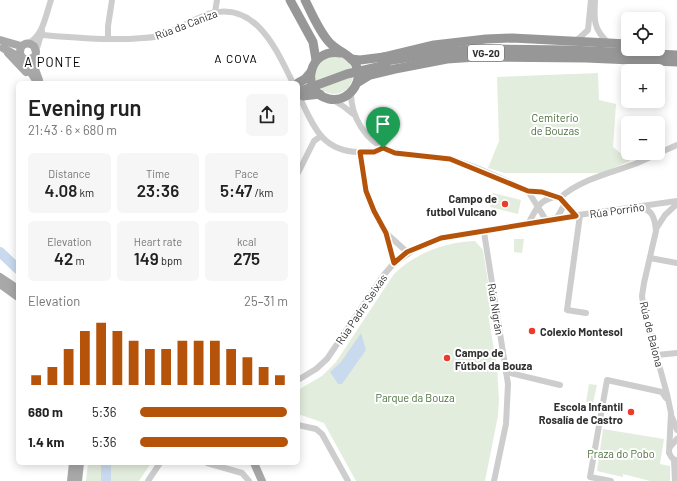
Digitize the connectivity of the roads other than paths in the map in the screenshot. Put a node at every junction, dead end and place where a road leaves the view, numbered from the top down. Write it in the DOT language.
graph roads {
  1 [pos="51,0"];
  2 [pos="112,0"];
  3 [pos="217,0"];
  4 [pos="290,0"];
  5 [pos="305,0"];
  6 [pos="591,0"];
  7 [pos="596,0"];
  8 [pos="215,12"];
  9 [pos="43,26"];
  10 [pos="42,35"];
  11 [pos="108,38"];
  12 [pos="609,43"];
  13 [pos="1,44"];
  14 [pos="621,44"];
  15 [pos="25,45"];
  16 [pos="572,46"];
  17 [pos="665,49"];
  18 [pos="677,51"];
  19 [pos="341,52"];
  20 [pos="36,54"];
  21 [pos="677,55"];
  22 [pos="586,58"];
  23 [pos="23,59"];
  24 [pos="351,59"];
  25 [pos="316,60"];
  26 [pos="384,61"];
  27 [pos="677,62"];
  28 [pos="311,72"];
  29 [pos="36,81"];
  30 [pos="37,81"];
  31 [pos="38,81"];
  32 [pos="295,81"];
  33 [pos="300,81"];
  34 [pos="300,83"];
  35 [pos="357,83"];
  36 [pos="351,92"];
  37 [pos="320,94"];
  38 [pos="300,95"];
  39 [pos="300,95"];
  40 [pos="300,97"];
  41 [pos="330,99"];
  42 [pos="355,117"];
  43 [pos="321,136"];
  44 [pos="677,145"];
  45 [pos="383,148"];
  46 [pos="360,152"];
  47 [pos="300,169"];
  48 [pos="528,191"];
  49 [pos="557,197"];
  50 [pos="677,203"];
  51 [pos="564,205"];
  52 [pos="538,207"];
  53 [pos="636,207"];
  54 [pos="578,215"];
  55 [pos="557,218"];
  56 [pos="546,220"];
  57 [pos="528,224"];
  58 [pos="656,231"];
  59 [pos="484,232"];
  60 [pos="386,233"];
  61 [pos="407,252"];
  62 [pos="650,258"];
  63 [pos="394,263"];
  64 [pos="677,263"];
  65 [pos="0,277"];
  66 [pos="0,284"];
  67 [pos="16,288"];
  68 [pos="16,296"];
  69 [pos="586,313"];
  70 [pos="677,353"];
  71 [pos="657,355"];
  72 [pos="506,372"];
  73 [pos="300,379"];
  74 [pos="560,385"];
  75 [pos="668,401"];
  76 [pos="671,413"];
  77 [pos="300,425"];
  78 [pos="677,430"];
  79 [pos="677,441"];
  80 [pos="670,447"];
  81 [pos="676,460"];
  82 [pos="74,465"];
  83 [pos="80,465"];
  84 [pos="159,465"];
  85 [pos="214,465"];
  86 [pos="255,465"];
  87 [pos="677,474"];
  88 [pos="71,481"];
  89 [pos="78,481"];
  90 [pos="148,481"];
  91 [pos="249,481"];
  92 [pos="262,481"];
  93 [pos="348,481"];
  94 [pos="494,481"];
  95 [pos="611,481"];
  96 [pos="675,481"];
  1 -- 9 [label="street"];
  2 -- 11 [label="street"];
  3 -- 8 [label="street"];
  4 -- 25 [label="highway"];
  5 -- 19 [label="highway"];
  6 -- 16 [label="street"];
  7 -- 12 [label="street"];
  8 -- 11 [label="street, Rúa da Caniza"];
  8 -- 32 [label="street, Rúa da Caniza"];
  9 -- 10 [label="street"];
  9 -- 15 [label="street"];
  10 -- 11 [label="street, Rúa da Caniza"];
  10 -- 20 [label="street"];
  12 -- 14 [label="highway"];
  12 -- 16 [label="highway"];
  13 -- 15 [label="main road"];
  13 -- 23 [label="main road"];
  13 -- 29 [label="main road"];
  15 -- 20 [label="main road"];
  15 -- 23 [label="main road"];
  16 -- 21 [label="highway, VG-20"];
  16 -- 26 [label="highway, VG-20"];
  17 -- 18 [label="highway"];
  19 -- 24 [label="highway"];
  19 -- 25 [label="highway"];
  20 -- 23 [label="main road"];
  20 -- 31 [label="main road"];
  22 -- 26 [label="highway, VG-20"];
  22 -- 27 [label="highway, VG-20"];
  22 -- 35 [label="highway"];
  23 -- 30 [label="main road"];
  24 -- 26 [label="highway"];
  24 -- 35 [label="highway"];
  25 -- 28 [label="highway"];
  26 -- 34 [label="highway, VG-20"];
  26 -- 38 [label="highway, VG-20, bridge"];
  28 -- 33 [label="highway"];
  28 -- 37 [label="highway"];
  35 -- 36 [label="highway"];
  36 -- 41 [label="highway"];
  36 -- 42 [label="street"];
  37 -- 39 [label="highway"];
  37 -- 41 [label="highway"];
  40 -- 43 [label="street"];
  41 -- 42 [label="street"];
  42 -- 45 [label="street"];
  43 -- 46 [label="street"];
  43 -- 47 [label="street"];
  44 -- 49 [label="street"];
  45 -- 46 [label="street"];
  45 -- 48 [label="street"];
  46 -- 60 [label="street"];
  48 -- 49 [label="street"];
  48 -- 52 [label="street"];
  49 -- 51 [label="street"];
  49 -- 52 [label="street"];
  50 -- 53 [label="street, Rúa Porriño"];
  50 -- 58 [label="street, Rúa de Baiona"];
  51 -- 54 [label="street"];
  51 -- 55 [label="street"];
  52 -- 56 [label="street"];
  52 -- 57 [label="street"];
  53 -- 54 [label="street, Rúa Porriño"];
  53 -- 58 [label="street, Rúa de Baiona"];
  54 -- 55 [label="street, Rúa Porriño"];
  54 -- 69 [label="street"];
  55 -- 56 [label="street"];
  56 -- 57 [label="street, Rúa Padre Seixas"];
  57 -- 59 [label="street, Rúa Padre Seixas"];
  58 -- 62 [label="street, Rúa de Baiona"];
  59 -- 61 [label="street, Rúa Padre Seixas"];
  59 -- 72 [label="street, Rúa Nigrán"];
  60 -- 61 [label="street"];
  60 -- 63 [label="street"];
  61 -- 63 [label="street, Rúa Padre Seixas"];
  62 -- 64 [label="street"];
  62 -- 71 [label="street, Rúa de Baiona"];
  63 -- 73 [label="street, Rúa Padre Seixas"];
  65 -- 67 [label="main road"];
  66 -- 68 [label="main road"];
  70 -- 71 [label="street"];
  71 -- 75 [label="street, Rúa de Baiona"];
  72 -- 74 [label="street"];
  72 -- 94 [label="street, Rúa Nigrán"];
  75 -- 76 [label="street, Rúa de Baiona"];
  75 -- 95 [label="street"];
  76 -- 78 [label="street, Rúa de Baiona"];
  76 -- 80 [label="street, Rúa de Baiona"];
  77 -- 93 [label="street"];
  79 -- 80 [label="street"];
  80 -- 81 [label="street, Rúa de Baiona"];
  81 -- 96 [label="street, Rúa de Baiona"];
  82 -- 88 [label="main road"];
  83 -- 89 [label="main road"];
  84 -- 90 [label="street"];
  85 -- 91 [label="street"];
  86 -- 92 [label="main road"];
  87 -- 96 [label="street, Rúa de Baiona"];
}
